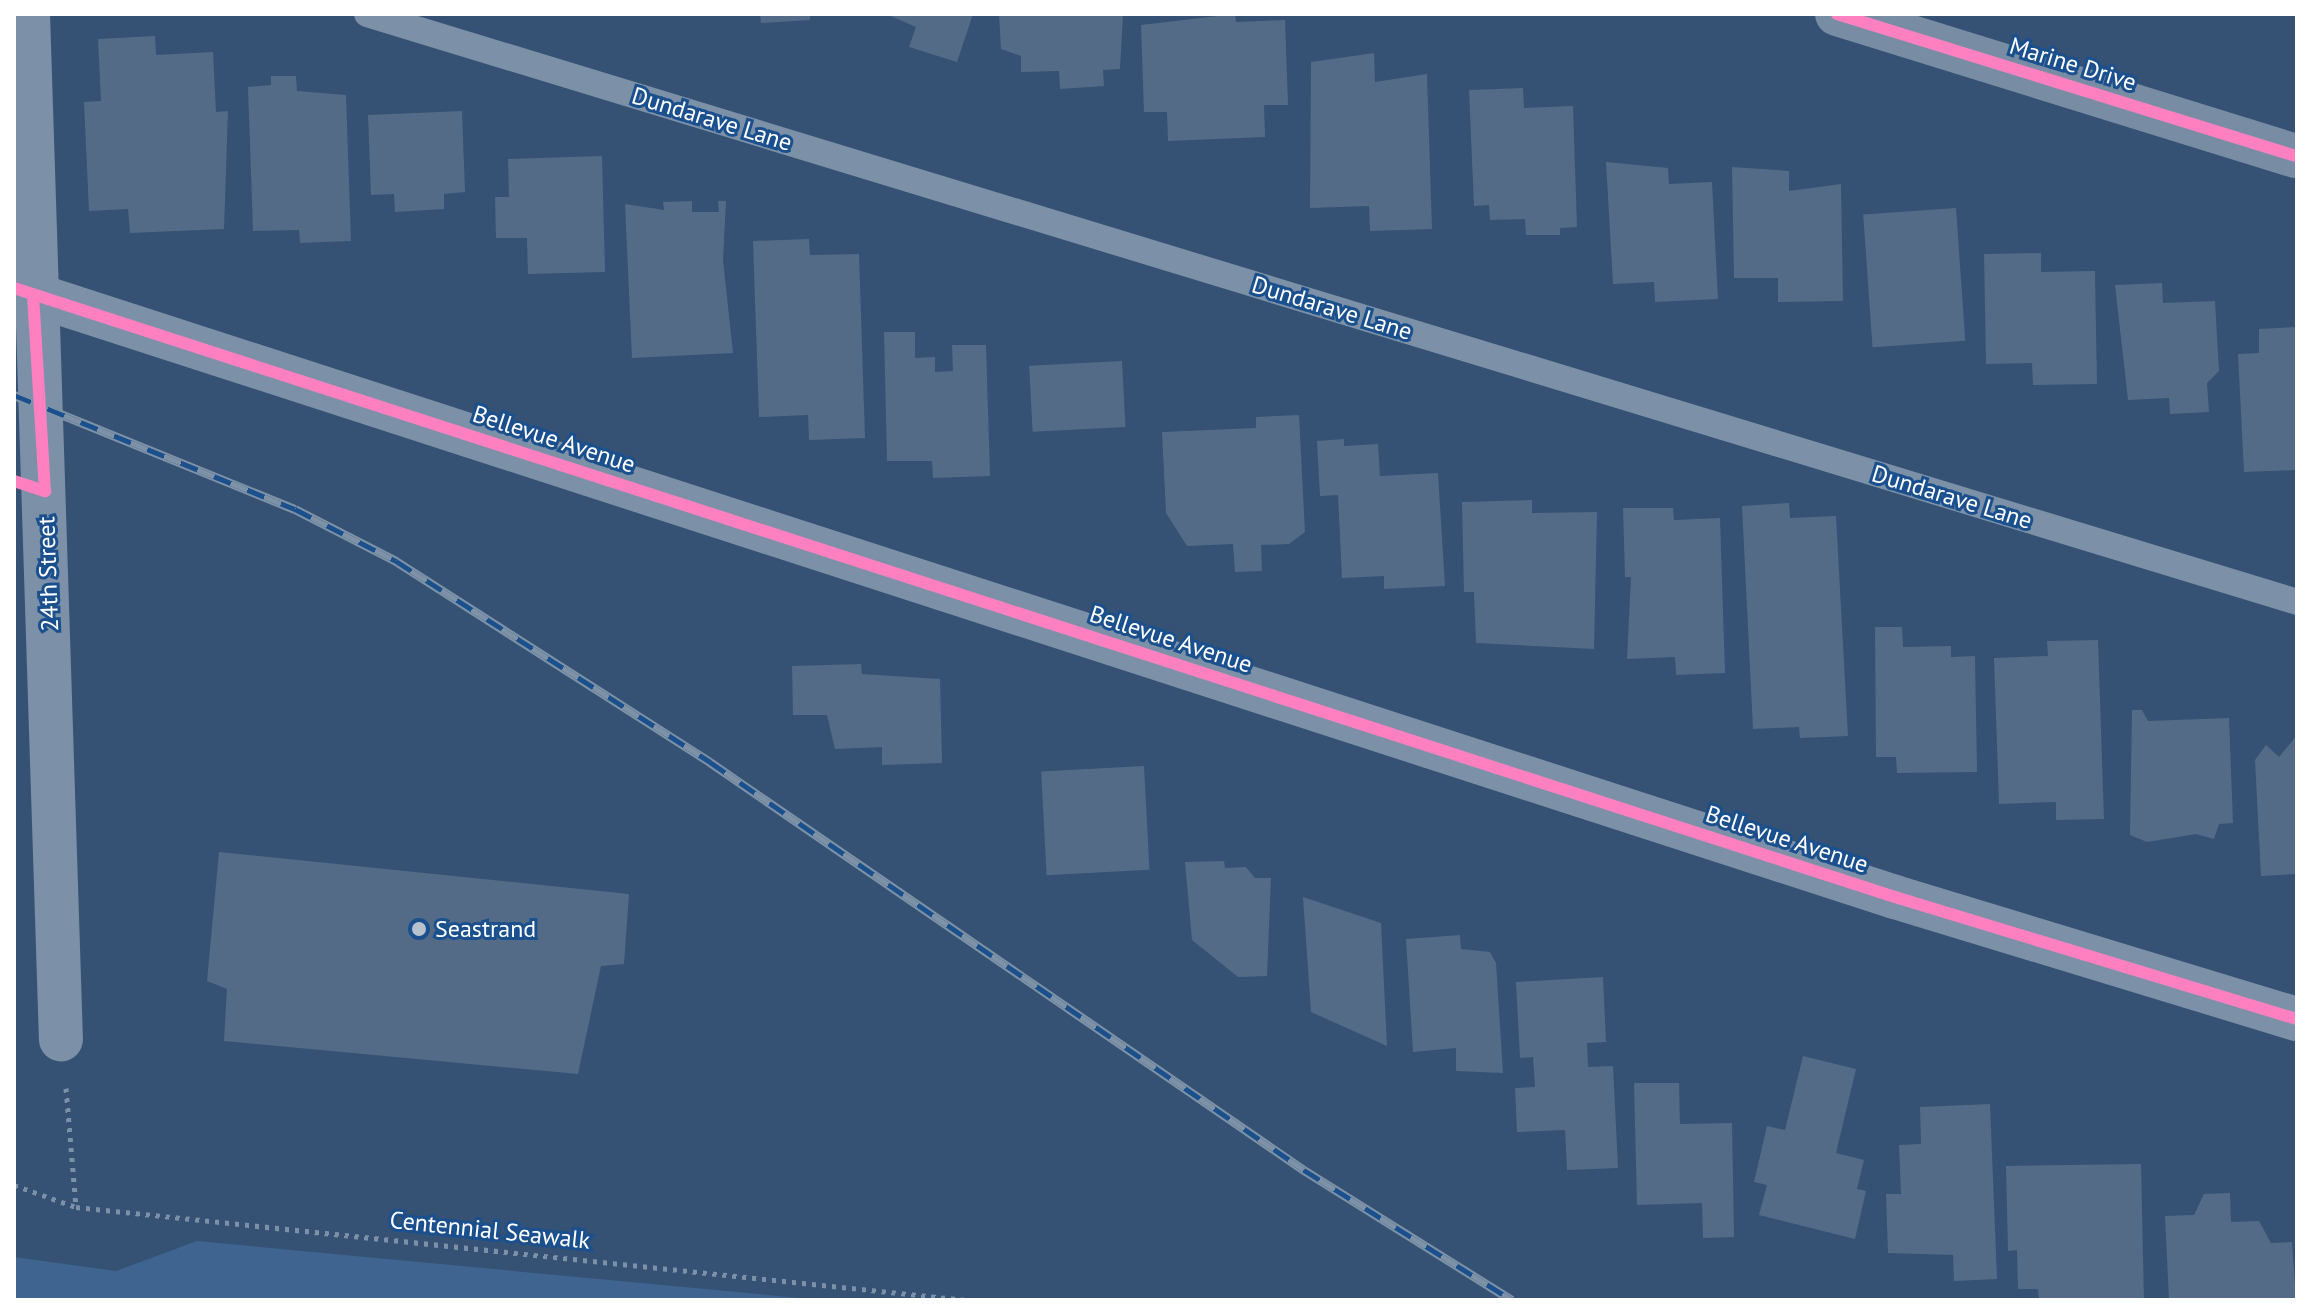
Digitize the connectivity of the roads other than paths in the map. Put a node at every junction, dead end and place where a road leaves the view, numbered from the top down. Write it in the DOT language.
graph roads {
  1 [pos="28,14"];
  2 [pos="367,14"];
  3 [pos="1837,14"];
  4 [pos="2297,156"];
  5 [pos="24,291"];
  6 [pos="30,486"];
  7 [pos="2297,602"];
  8 [pos="2297,1019"];
  9 [pos="61,1039"];
  1 -- 5 [label="street, 24th Street"];
  2 -- 7 [label="lane, Dundarave Lane"];
  3 -- 4 [label="main road, Marine Drive"];
  5 -- 6 [label="street, 24th Street"];
  5 -- 8 [label="street, Bellevue Avenue"];
  6 -- 9 [label="street, 24th Street"];
}
